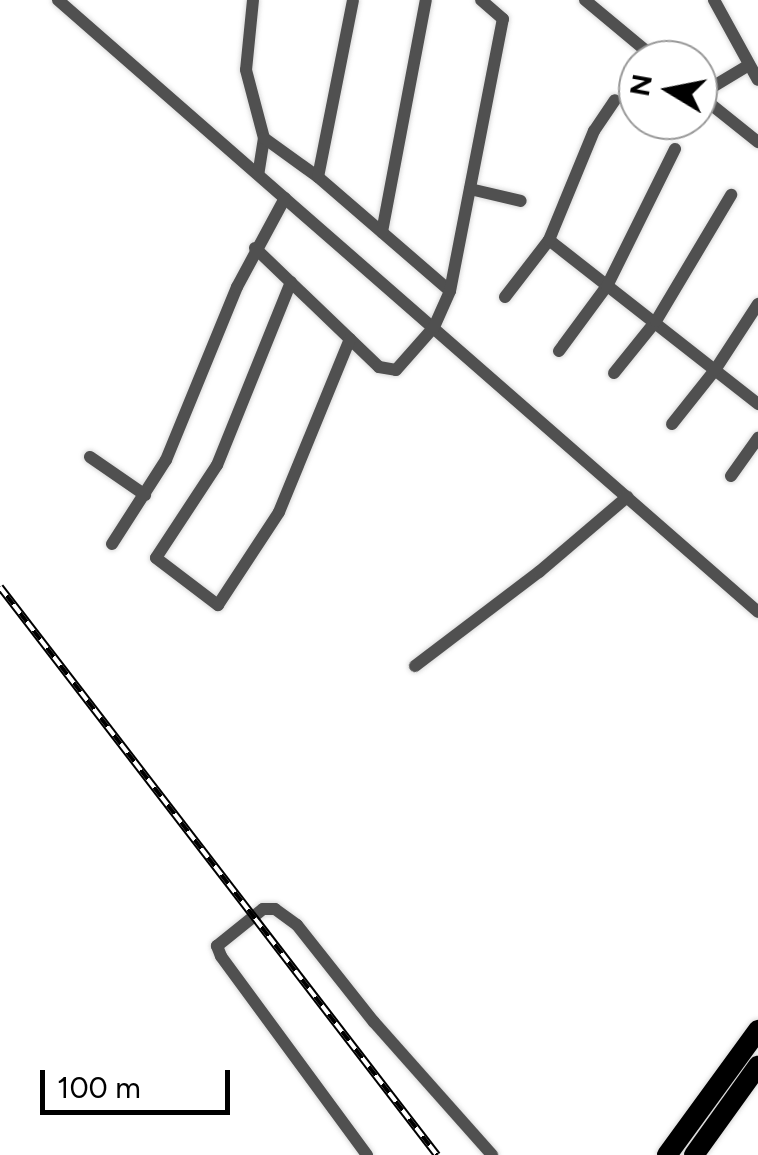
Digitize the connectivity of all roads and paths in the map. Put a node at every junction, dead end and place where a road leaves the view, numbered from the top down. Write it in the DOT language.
graph roads {
  1 [pos="58,0"];
  2 [pos="253,0"];
  3 [pos="353,0"];
  4 [pos="426,0"];
  5 [pos="481,0"];
  6 [pos="585,0"];
  7 [pos="714,0"];
  8 [pos="633,40"];
  9 [pos="750,65"];
  10 [pos="758,80"];
  11 [pos="718,83"];
  12 [pos="614,100"];
  13 [pos="718,110"];
  14 [pos="264,138"];
  15 [pos="758,142"];
  16 [pos="675,149"];
  17 [pos="258,174"];
  18 [pos="318,177"];
  19 [pos="470,189"];
  20 [pos="731,195"];
  21 [pos="285,198"];
  22 [pos="522,200"];
  23 [pos="382,232"];
  24 [pos="550,240"];
  25 [pos="255,248"];
  26 [pos="291,282"];
  27 [pos="607,286"];
  28 [pos="450,291"];
  29 [pos="505,297"];
  30 [pos="758,304"];
  31 [pos="656,322"];
  32 [pos="434,327"];
  33 [pos="350,339"];
  34 [pos="559,350"];
  35 [pos="715,370"];
  36 [pos="614,372"];
  37 [pos="758,404"];
  38 [pos="672,424"];
  39 [pos="758,438"];
  40 [pos="90,457"];
  41 [pos="731,476"];
  42 [pos="145,495"];
  43 [pos="627,497"];
  44 [pos="112,544"];
  45 [pos="758,612"];
  46 [pos="415,666"];
  47 [pos="758,1030"];
  48 [pos="758,1066"];
  49 [pos="367,1155"];
  50 [pos="492,1155"];
  51 [pos="667,1155"];
  52 [pos="694,1155"];
  1 -- 17 [label="street"];
  2 -- 14 [label="street"];
  3 -- 18 [label="street"];
  4 -- 23 [label="street"];
  5 -- 19 [label="street"];
  6 -- 8 [label="street"];
  7 -- 9 [label="street"];
  9 -- 10 [label="street"];
  9 -- 11 [label="street"];
  12 -- 24 [label="street"];
  13 -- 15 [label="street"];
  14 -- 17 [label="street"];
  14 -- 18 [label="street"];
  16 -- 27 [label="street"];
  17 -- 21 [label="street"];
  18 -- 23 [label="street"];
  19 -- 22 [label="street"];
  19 -- 28 [label="street"];
  20 -- 31 [label="street"];
  21 -- 25 [label="street"];
  21 -- 32 [label="street"];
  23 -- 28 [label="street"];
  24 -- 27 [label="street"];
  24 -- 29 [label="street"];
  25 -- 26 [label="street"];
  25 -- 42 [label="street"];
  26 -- 33 [label="street"];
  26 -- 33 [label="street"];
  27 -- 31 [label="street"];
  27 -- 34 [label="street"];
  28 -- 32 [label="street"];
  30 -- 35 [label="street"];
  31 -- 35 [label="street"];
  31 -- 36 [label="street"];
  32 -- 33 [label="street"];
  32 -- 43 [label="street"];
  35 -- 37 [label="street"];
  35 -- 38 [label="street"];
  39 -- 41 [label="street"];
  40 -- 42 [label="street"];
  42 -- 44 [label="street"];
  43 -- 45 [label="street"];
  43 -- 46 [label="street"];
  47 -- 51 [label="highway"];
  48 -- 52 [label="highway"];
  49 -- 50 [label="street"];
}
